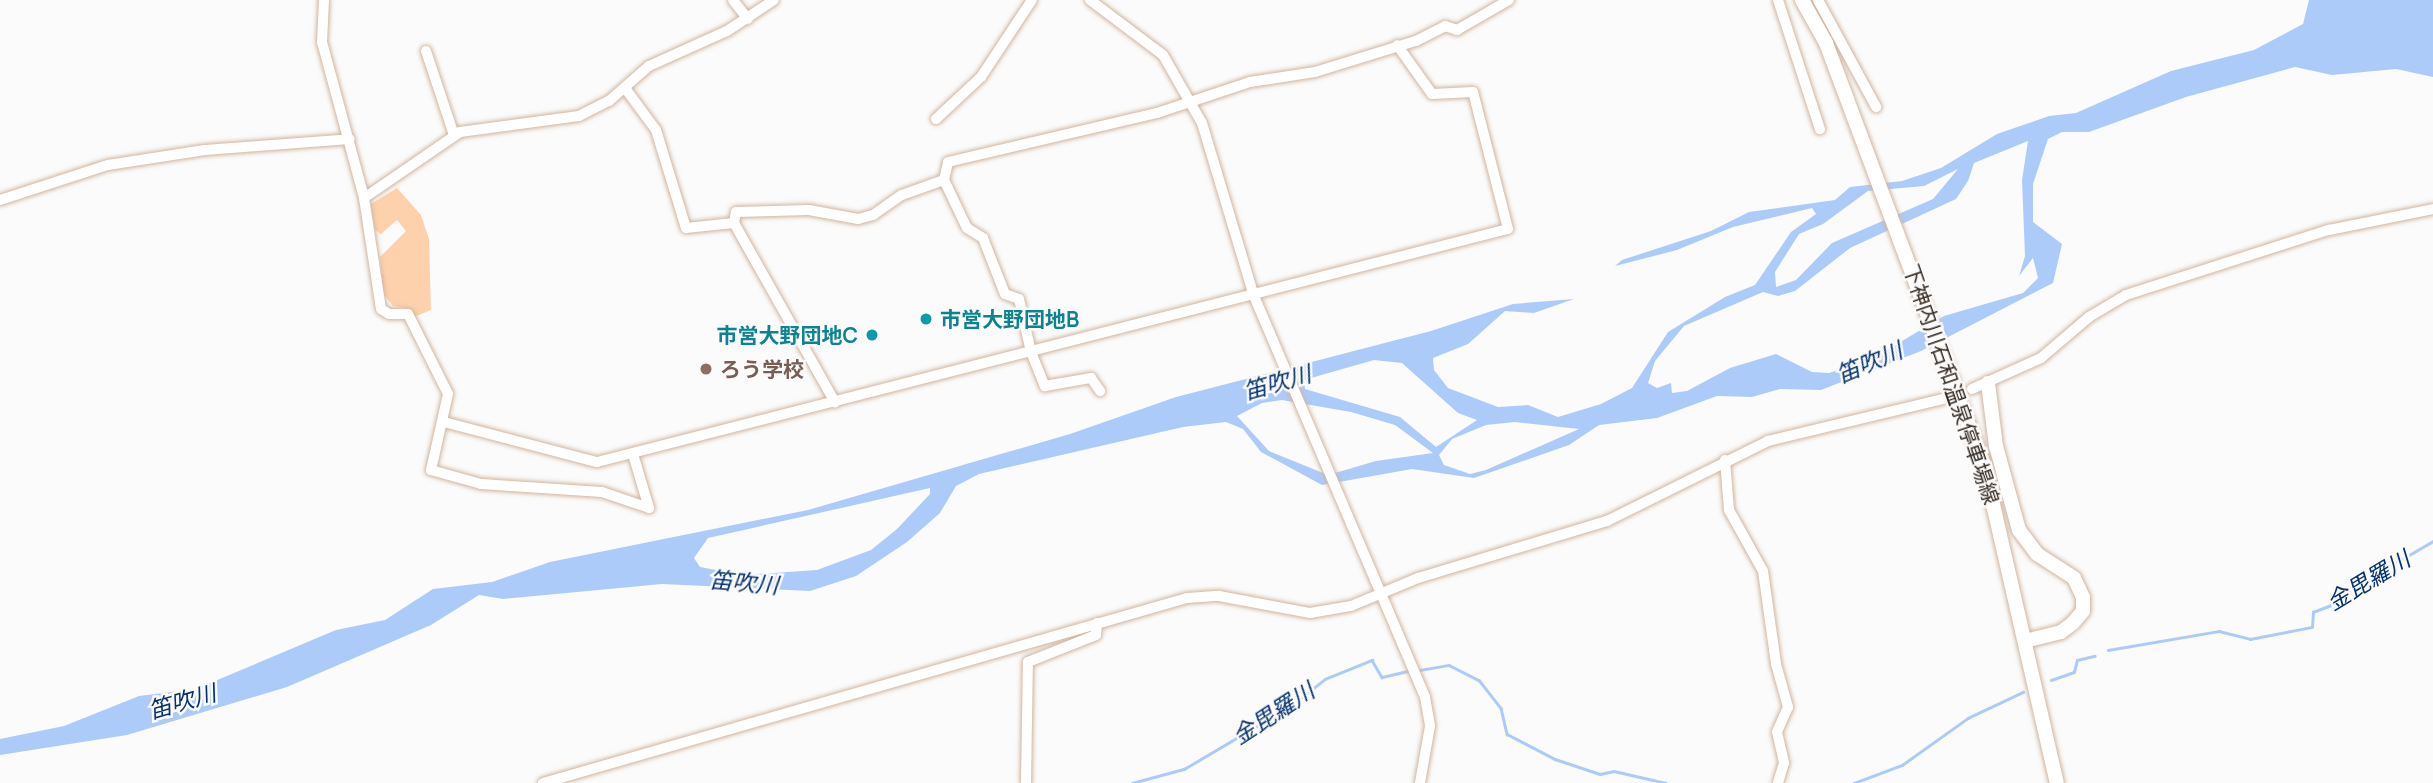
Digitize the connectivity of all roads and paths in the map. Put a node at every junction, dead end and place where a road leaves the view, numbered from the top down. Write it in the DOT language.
graph roads {
  1 [pos="324,0"];
  2 [pos="733,0"];
  3 [pos="774,0"];
  4 [pos="1032,0"];
  5 [pos="1090,0"];
  6 [pos="1509,0"];
  7 [pos="1779,0"];
  8 [pos="1802,0"];
  9 [pos="1818,0"];
  10 [pos="748,19"];
  11 [pos="1397,45"];
  12 [pos="426,51"];
  13 [pos="625,88"];
  14 [pos="1192,103"];
  15 [pos="1876,107"];
  16 [pos="936,119"];
  17 [pos="1820,129"];
  18 [pos="454,135"];
  19 [pos="350,139"];
  20 [pos="944,180"];
  21 [pos="364,198"];
  22 [pos="0,200"];
  23 [pos="2433,209"];
  24 [pos="734,223"];
  25 [pos="1254,296"];
  26 [pos="1031,352"];
  27 [pos="1988,383"];
  28 [pos="1972,389"];
  29 [pos="1100,391"];
  30 [pos="1947,398"];
  31 [pos="835,401"];
  32 [pos="444,422"];
  33 [pos="633,454"];
  34 [pos="1725,460"];
  35 [pos="1382,593"];
  36 [pos="1097,623"];
  37 [pos="2026,641"];
  38 [pos="543,783"];
  39 [pos="1026,783"];
  40 [pos="1420,783"];
  41 [pos="1778,783"];
  42 [pos="2057,783"];
  1 -- 19 [label="street"];
  2 -- 10 [label="street"];
  3 -- 10 [label="street"];
  4 -- 16 [label="street"];
  5 -- 14 [label="street"];
  6 -- 11 [label="street"];
  7 -- 17 [label="street"];
  8 -- 37 [label="main road, 下神内川石和温泉停車場線"];
  9 -- 15 [label="street"];
  10 -- 13 [label="street"];
  11 -- 14 [label="street"];
  11 -- 25 [label="street"];
  12 -- 18 [label="street"];
  13 -- 18 [label="street"];
  13 -- 24 [label="street"];
  14 -- 20 [label="street"];
  14 -- 25 [label="street"];
  18 -- 21 [label="street"];
  19 -- 21 [label="street"];
  19 -- 22 [label="street"];
  20 -- 24 [label="street"];
  20 -- 26 [label="street"];
  21 -- 32 [label="street"];
  23 -- 27 [label="street"];
  24 -- 31 [label="street"];
  25 -- 26 [label="street"];
  25 -- 35 [label="street"];
  26 -- 29 [label="street"];
  26 -- 31 [label="street"];
  27 -- 28 [label="street"];
  27 -- 37 [label="main road"];
  30 -- 34 [label="street"];
  31 -- 33 [label="street"];
  32 -- 33 [label="street"];
  32 -- 33 [label="street"];
  34 -- 35 [label="street"];
  34 -- 41 [label="street"];
  35 -- 36 [label="street"];
  35 -- 40 [label="street"];
  36 -- 38 [label="street"];
  36 -- 39 [label="street"];
  37 -- 42 [label="main road, 下神内川石和温泉停車場線"];
}
